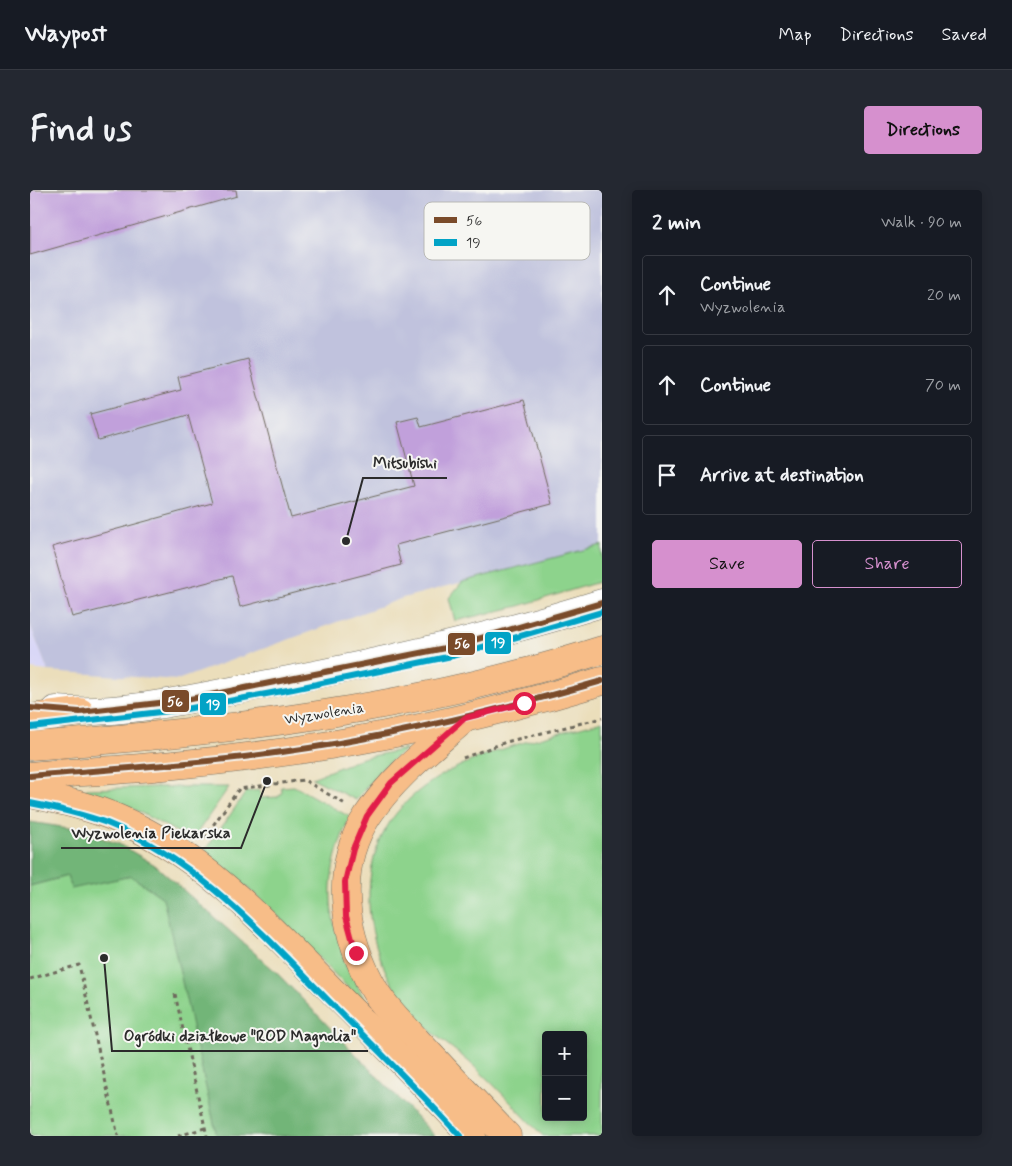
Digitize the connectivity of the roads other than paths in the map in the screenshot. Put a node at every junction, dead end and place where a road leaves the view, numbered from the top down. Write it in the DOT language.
graph roads {
  1 [pos="602,603"];
  2 [pos="602,650"];
  3 [pos="602,681"];
  4 [pos="30,708"];
  5 [pos="80,712"];
  6 [pos="30,718"];
  7 [pos="465,718"];
  8 [pos="36,745"];
  9 [pos="30,776"];
  10 [pos="30,794"];
  11 [pos="472,1136"];
  12 [pos="507,1136"];
  1 -- 5 [label="street"];
  2 -- 8 [label="main road, Wyzwolenia"];
  3 -- 7 [label="main road, Wyzwolenia"];
  4 -- 5 [label="street"];
  5 -- 6 [label="main road"];
  7 -- 9 [label="main road, Wyzwolenia"];
  7 -- 12 [label="main road"];
  10 -- 11 [label="main road"];
}
